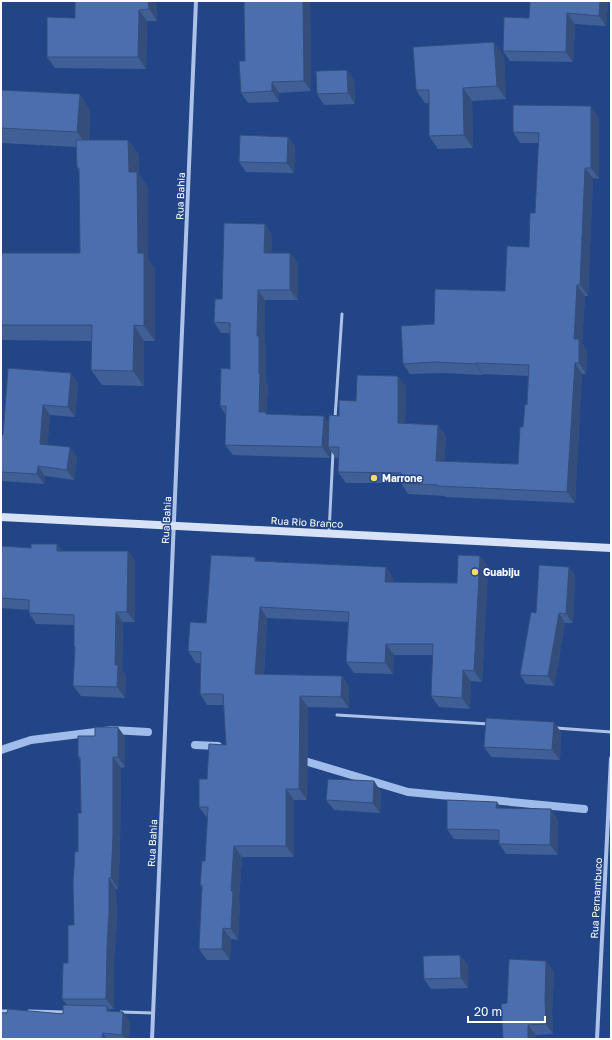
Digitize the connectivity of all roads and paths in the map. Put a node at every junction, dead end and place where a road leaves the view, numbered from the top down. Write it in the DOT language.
graph roads {
  1 [pos="196,1"];
  2 [pos="342,314"];
  3 [pos="335,420"];
  4 [pos="333,450"];
  5 [pos="1,517"];
  6 [pos="174,526"];
  7 [pos="329,533"];
  8 [pos="611,548"];
  9 [pos="337,715"];
  10 [pos="494,724"];
  11 [pos="548,728"];
  12 [pos="611,732"];
  13 [pos="611,758"];
  14 [pos="609,828"];
  15 [pos="1,1011"];
  16 [pos="17,1011"];
  17 [pos="25,1011"];
  18 [pos="73,1012"];
  19 [pos="113,1012"];
  20 [pos="153,1013"];
  21 [pos="152,1039"];
  22 [pos="597,1039"];
  1 -- 6 [label="street, Rua Bahia"];
  2 -- 3 [label="lane"];
  4 -- 7 [label="lane"];
  5 -- 6 [label="street, Rua Rio Branco"];
  6 -- 7 [label="street, Rua Rio Branco"];
  6 -- 20 [label="street, Rua Bahia"];
  7 -- 8 [label="street, Rua Rio Branco"];
  9 -- 10 [label="lane"];
  11 -- 12 [label="lane"];
  13 -- 14 [label="street, Rua Pernambuco"];
  14 -- 22 [label="street, Rua Pernambuco"];
  15 -- 16 [label="lane"];
  17 -- 18 [label="lane"];
  19 -- 20 [label="lane"];
  20 -- 21 [label="street, Rua Bahia"];
}
